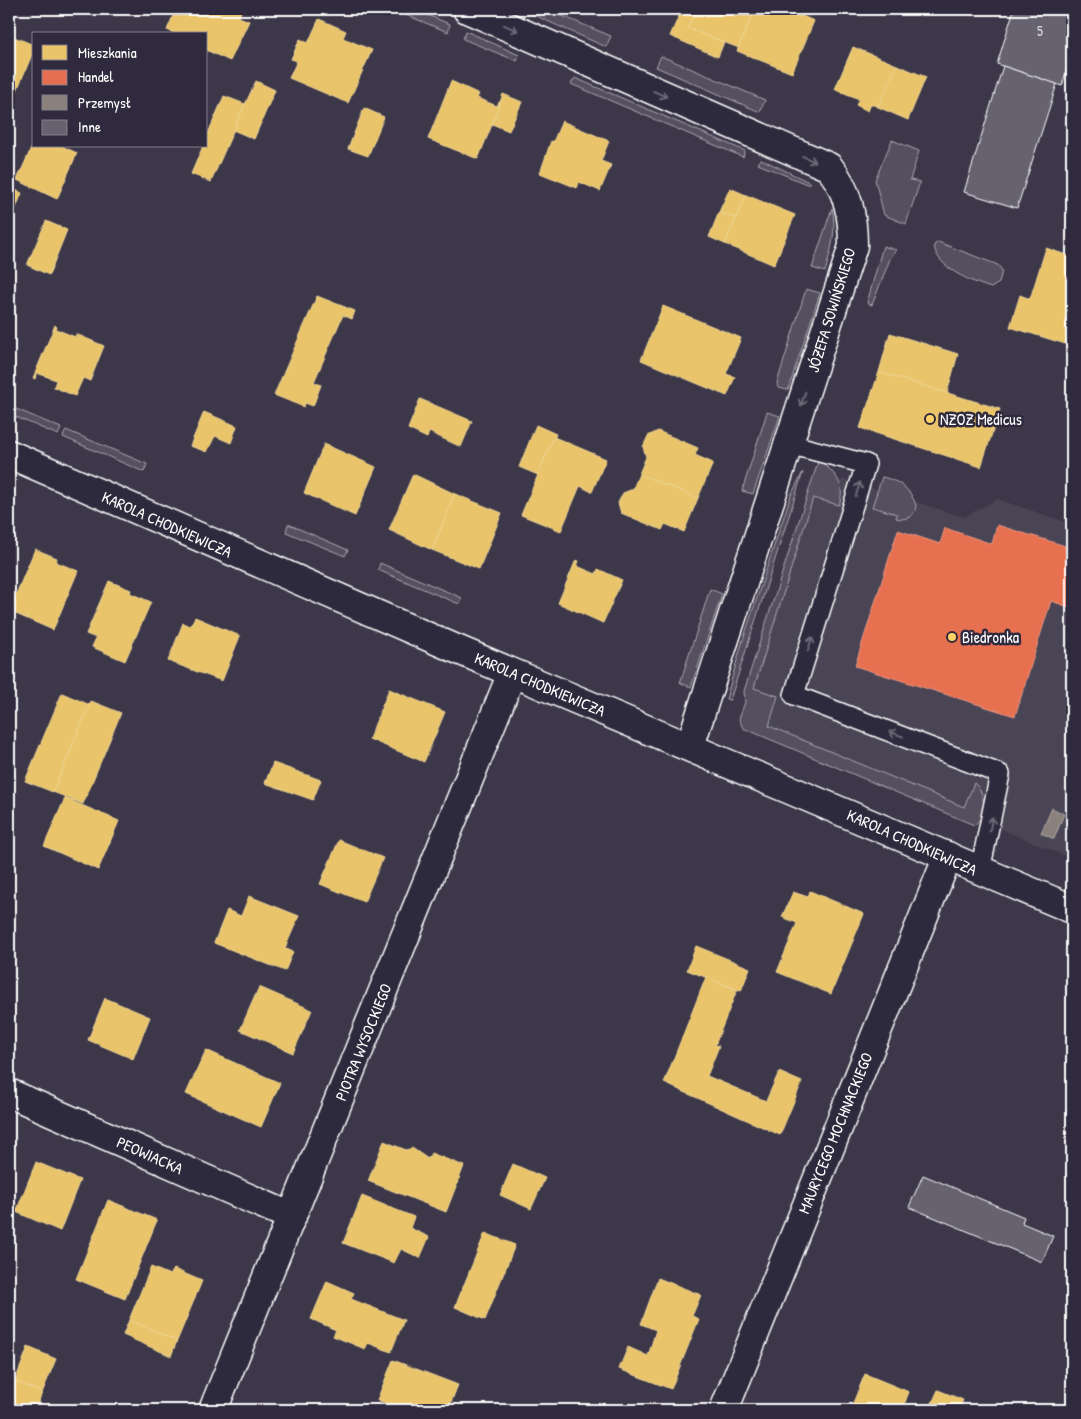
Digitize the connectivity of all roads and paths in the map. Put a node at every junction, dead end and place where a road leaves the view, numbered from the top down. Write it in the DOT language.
graph roads {
  1 [pos="467,9"];
  2 [pos="789,444"];
  3 [pos="9,454"];
  4 [pos="512,672"];
  5 [pos="690,746"];
  6 [pos="948,856"];
  7 [pos="980,871"];
  8 [pos="1072,909"];
  9 [pos="9,1093"];
  10 [pos="292,1217"];
  11 [pos="213,1410"];
  12 [pos="724,1410"];
  1 -- 2 [label="street, JÓZEFA SOWIŃSKIEGO, one-way"];
  2 -- 5 [label="street, JÓZEFA SOWIŃSKIEGO"];
  7 -- 2 [label="lane, one-way"];
  3 -- 4 [label="street, KAROLA CHODKIEWICZA"];
  4 -- 5 [label="street, KAROLA CHODKIEWICZA"];
  4 -- 10 [label="street, PIOTRA WYSOCKIEGO"];
  5 -- 6 [label="street, KAROLA CHODKIEWICZA"];
  6 -- 7 [label="street, KAROLA CHODKIEWICZA"];
  6 -- 12 [label="street, MAURYCEGO MOCHNACKIEGO"];
  7 -- 8 [label="street, KAROLA CHODKIEWICZA"];
  9 -- 10 [label="street, PEOWIACKA"];
  10 -- 11 [label="street, PIOTRA WYSOCKIEGO"];
}
